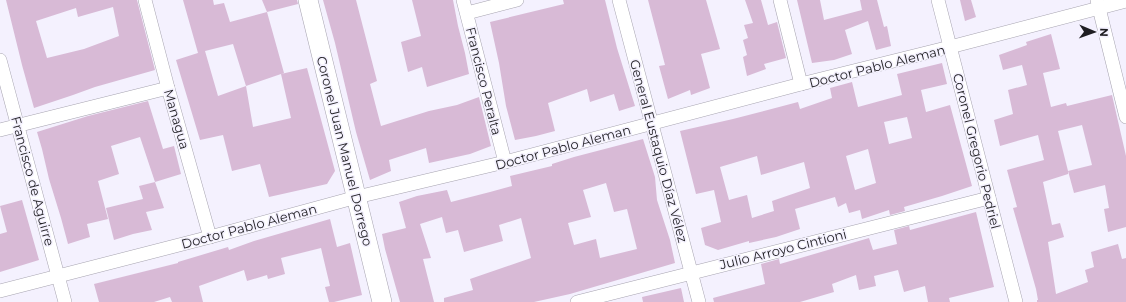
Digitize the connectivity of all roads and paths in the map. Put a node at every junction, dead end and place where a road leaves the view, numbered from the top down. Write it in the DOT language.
graph roads {
  1 [pos="145,0"];
  2 [pos="308,0"];
  3 [pos="518,0"];
  4 [pos="619,0"];
  5 [pos="780,0"];
  6 [pos="938,0"];
  7 [pos="1126,1"];
  8 [pos="1098,4"];
  9 [pos="465,6"];
  10 [pos="950,47"];
  11 [pos="0,60"];
  12 [pos="801,84"];
  13 [pos="168,88"];
  14 [pos="1126,117"];
  15 [pos="652,124"];
  16 [pos="18,125"];
  17 [pos="0,130"];
  18 [pos="505,162"];
  19 [pos="356,197"];
  20 [pos="989,198"];
  21 [pos="210,237"];
  22 [pos="691,272"];
  23 [pos="58,276"];
  24 [pos="0,291"];
  25 [pos="65,302"];
  26 [pos="382,302"];
  27 [pos="577,302"];
  28 [pos="699,302"];
  29 [pos="1016,302"];
  1 -- 13 [label="street, Managua"];
  2 -- 19 [label="street, Coronel Juan Manuel Dorrego"];
  3 -- 9 [label="street"];
  4 -- 15 [label="street, General Eustaquio Díaz Vélez"];
  5 -- 12 [label="street"];
  6 -- 10 [label="street, Coronel Gregorio Pedriel"];
  7 -- 8 [label="street, Doctor Pablo Aleman"];
  8 -- 10 [label="street, Doctor Pablo Aleman"];
  8 -- 14 [label="street"];
  9 -- 18 [label="street, Francisco Peralta"];
  10 -- 12 [label="street, Doctor Pablo Aleman"];
  10 -- 20 [label="street, Coronel Gregorio Pedriel"];
  11 -- 16 [label="street, Francisco de Aguirre"];
  12 -- 15 [label="street, Doctor Pablo Aleman"];
  13 -- 16 [label="street"];
  13 -- 21 [label="street, Managua"];
  15 -- 18 [label="street, Doctor Pablo Aleman"];
  15 -- 22 [label="street, General Eustaquio Díaz Vélez"];
  16 -- 17 [label="street"];
  16 -- 23 [label="street, Francisco de Aguirre"];
  18 -- 19 [label="street, Doctor Pablo Aleman"];
  19 -- 21 [label="street, Doctor Pablo Aleman"];
  19 -- 26 [label="street, Coronel Juan Manuel Dorrego"];
  20 -- 22 [label="street, Julio Arroyo Cintioni"];
  20 -- 29 [label="street, Coronel Gregorio Pedriel"];
  21 -- 23 [label="street, Doctor Pablo Aleman"];
  22 -- 27 [label="street, Julio Arroyo Cintioni"];
  22 -- 28 [label="street, General Eustaquio Díaz Vélez"];
  23 -- 24 [label="street, Doctor Pablo Aleman"];
  23 -- 25 [label="street, Francisco de Aguirre"];
}
